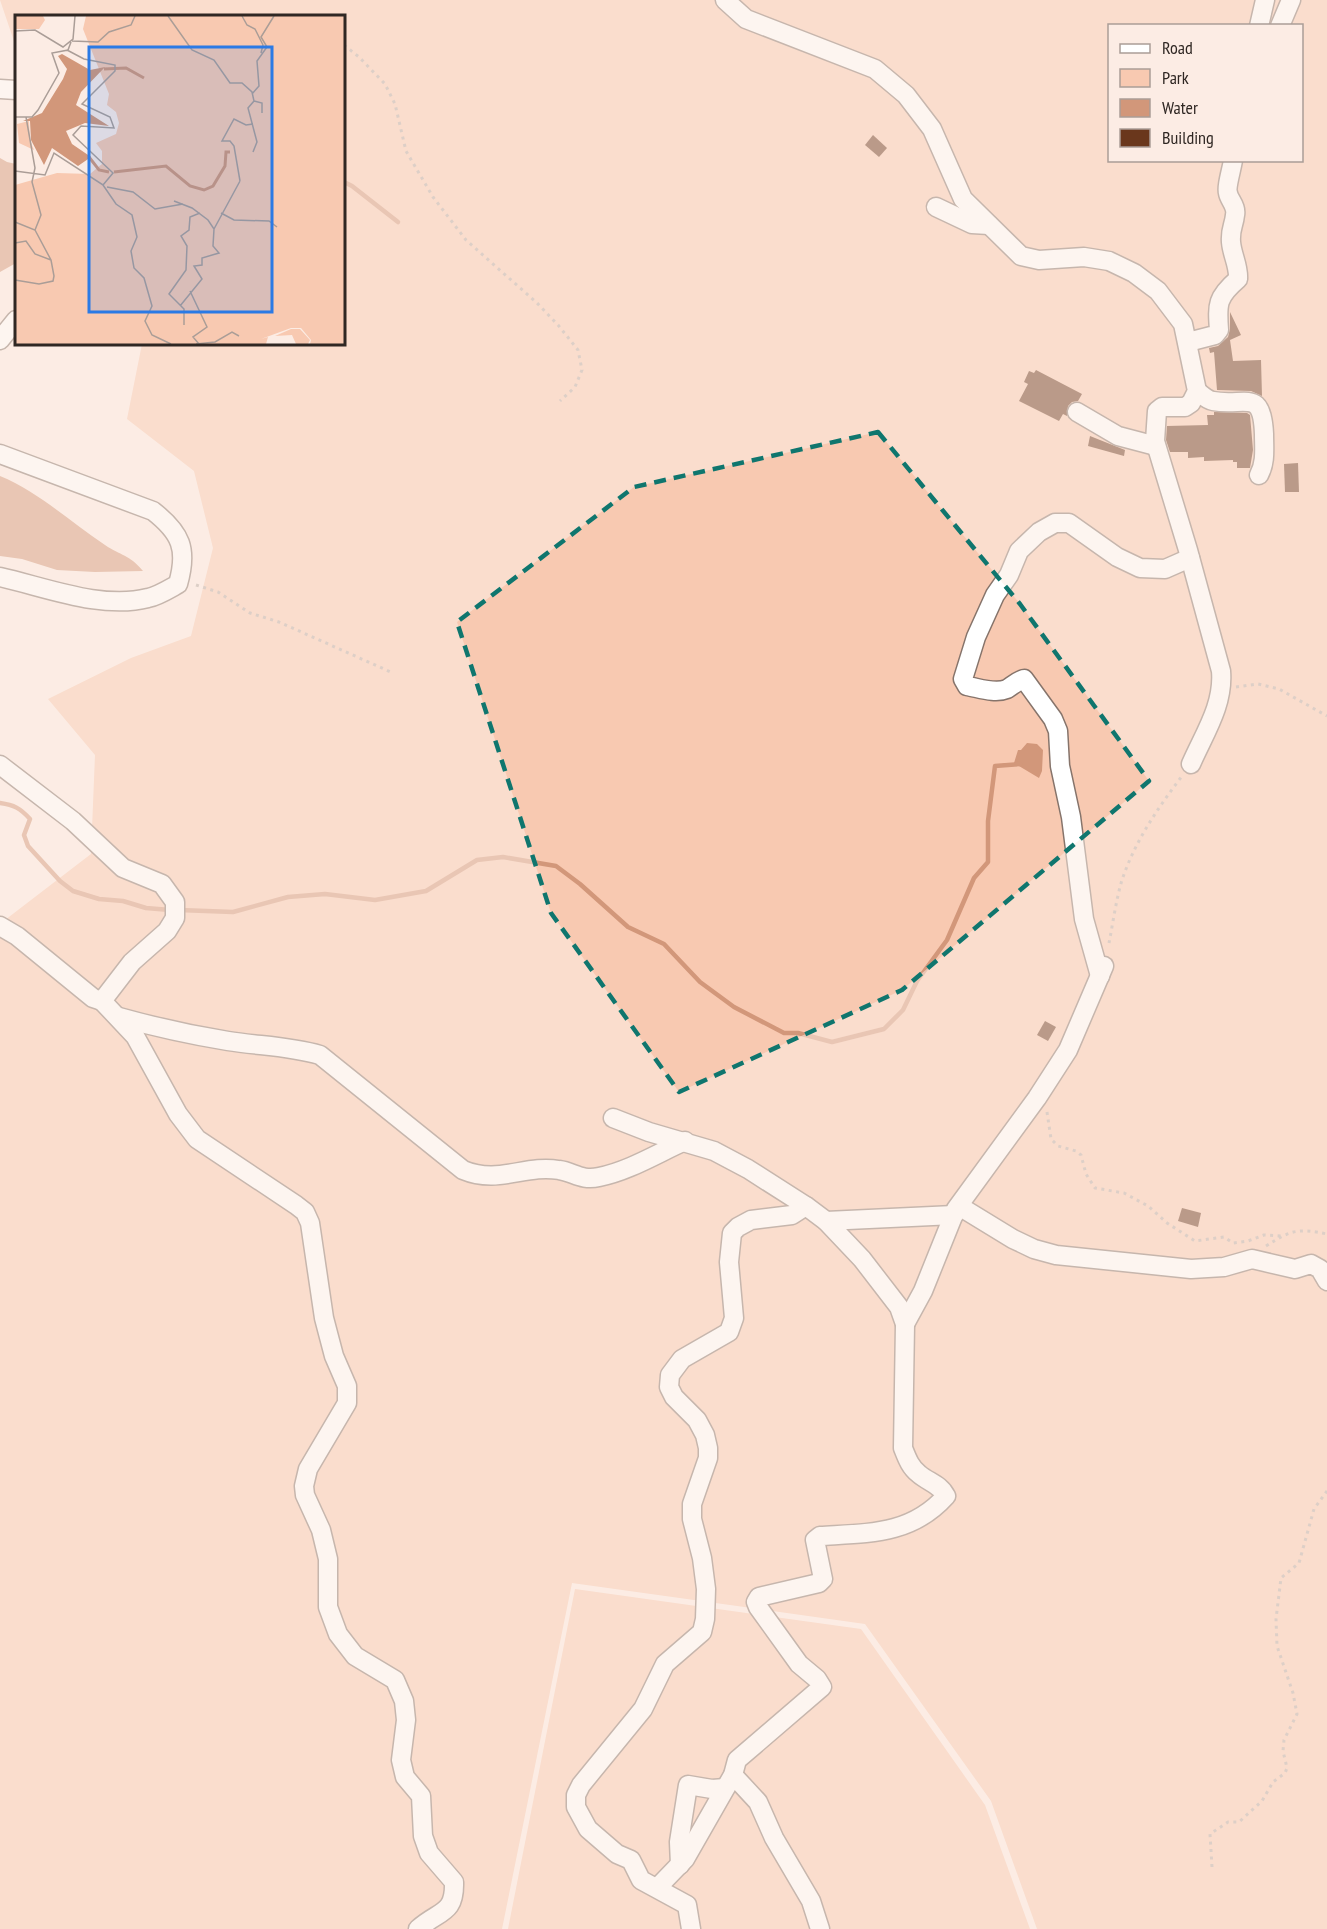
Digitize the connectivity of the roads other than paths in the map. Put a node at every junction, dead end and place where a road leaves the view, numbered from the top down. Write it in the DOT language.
graph roads {
  1 [pos="725,0"];
  2 [pos="1265,0"];
  3 [pos="1291,0"];
  4 [pos="1259,24"];
  5 [pos="1281,24"];
  6 [pos="0,89"];
  7 [pos="15,90"];
  8 [pos="1233,162"];
  9 [pos="936,207"];
  10 [pos="989,225"];
  11 [pos="15,321"];
  12 [pos="0,340"];
  13 [pos="1188,342"];
  14 [pos="1197,391"];
  15 [pos="1077,412"];
  16 [pos="1156,446"];
  17 [pos="0,454"];
  18 [pos="1259,475"];
  19 [pos="1190,558"];
  20 [pos="0,577"];
  21 [pos="1191,764"];
  22 [pos="0,765"];
  23 [pos="1060,766"];
  24 [pos="1048,785"];
  25 [pos="0,926"];
  26 [pos="102,1001"];
  27 [pos="117,1017"];
  28 [pos="613,1118"];
  29 [pos="685,1141"];
  30 [pos="806,1206"];
  31 [pos="956,1210"];
  32 [pos="826,1221"];
  33 [pos="1327,1281"];
  34 [pos="905,1324"];
  35 [pos="729,1781"];
  36 [pos="680,1865"];
  37 [pos="657,1888"];
  38 [pos="418,1929"];
  39 [pos="691,1929"];
  40 [pos="820,1929"];
  1 -- 10 [label="street"];
  2 -- 4 [label="street"];
  3 -- 5 [label="street"];
  6 -- 7 [label="street"];
  8 -- 13 [label="street"];
  9 -- 10 [label="street"];
  10 -- 13 [label="street"];
  11 -- 12 [label="street"];
  13 -- 14 [label="street"];
  14 -- 16 [label="street"];
  14 -- 18 [label="street"];
  15 -- 16 [label="street"];
  16 -- 19 [label="street"];
  17 -- 20 [label="street"];
  19 -- 21 [label="street"];
  19 -- 23 [label="street"];
  22 -- 26 [label="street"];
  23 -- 24 [label="street"];
  23 -- 31 [label="street"];
  25 -- 26 [label="street"];
  26 -- 27 [label="street"];
  27 -- 29 [label="street"];
  27 -- 38 [label="street"];
  28 -- 29 [label="street"];
  29 -- 30 [label="street"];
  30 -- 32 [label="street"];
  30 -- 37 [label="street"];
  31 -- 32 [label="street"];
  31 -- 33 [label="street"];
  31 -- 34 [label="street"];
  32 -- 34 [label="street"];
  34 -- 35 [label="street"];
  35 -- 36 [label="street"];
  35 -- 36 [label="street"];
  35 -- 40 [label="street"];
  36 -- 37 [label="street"];
  37 -- 39 [label="street"];
}
